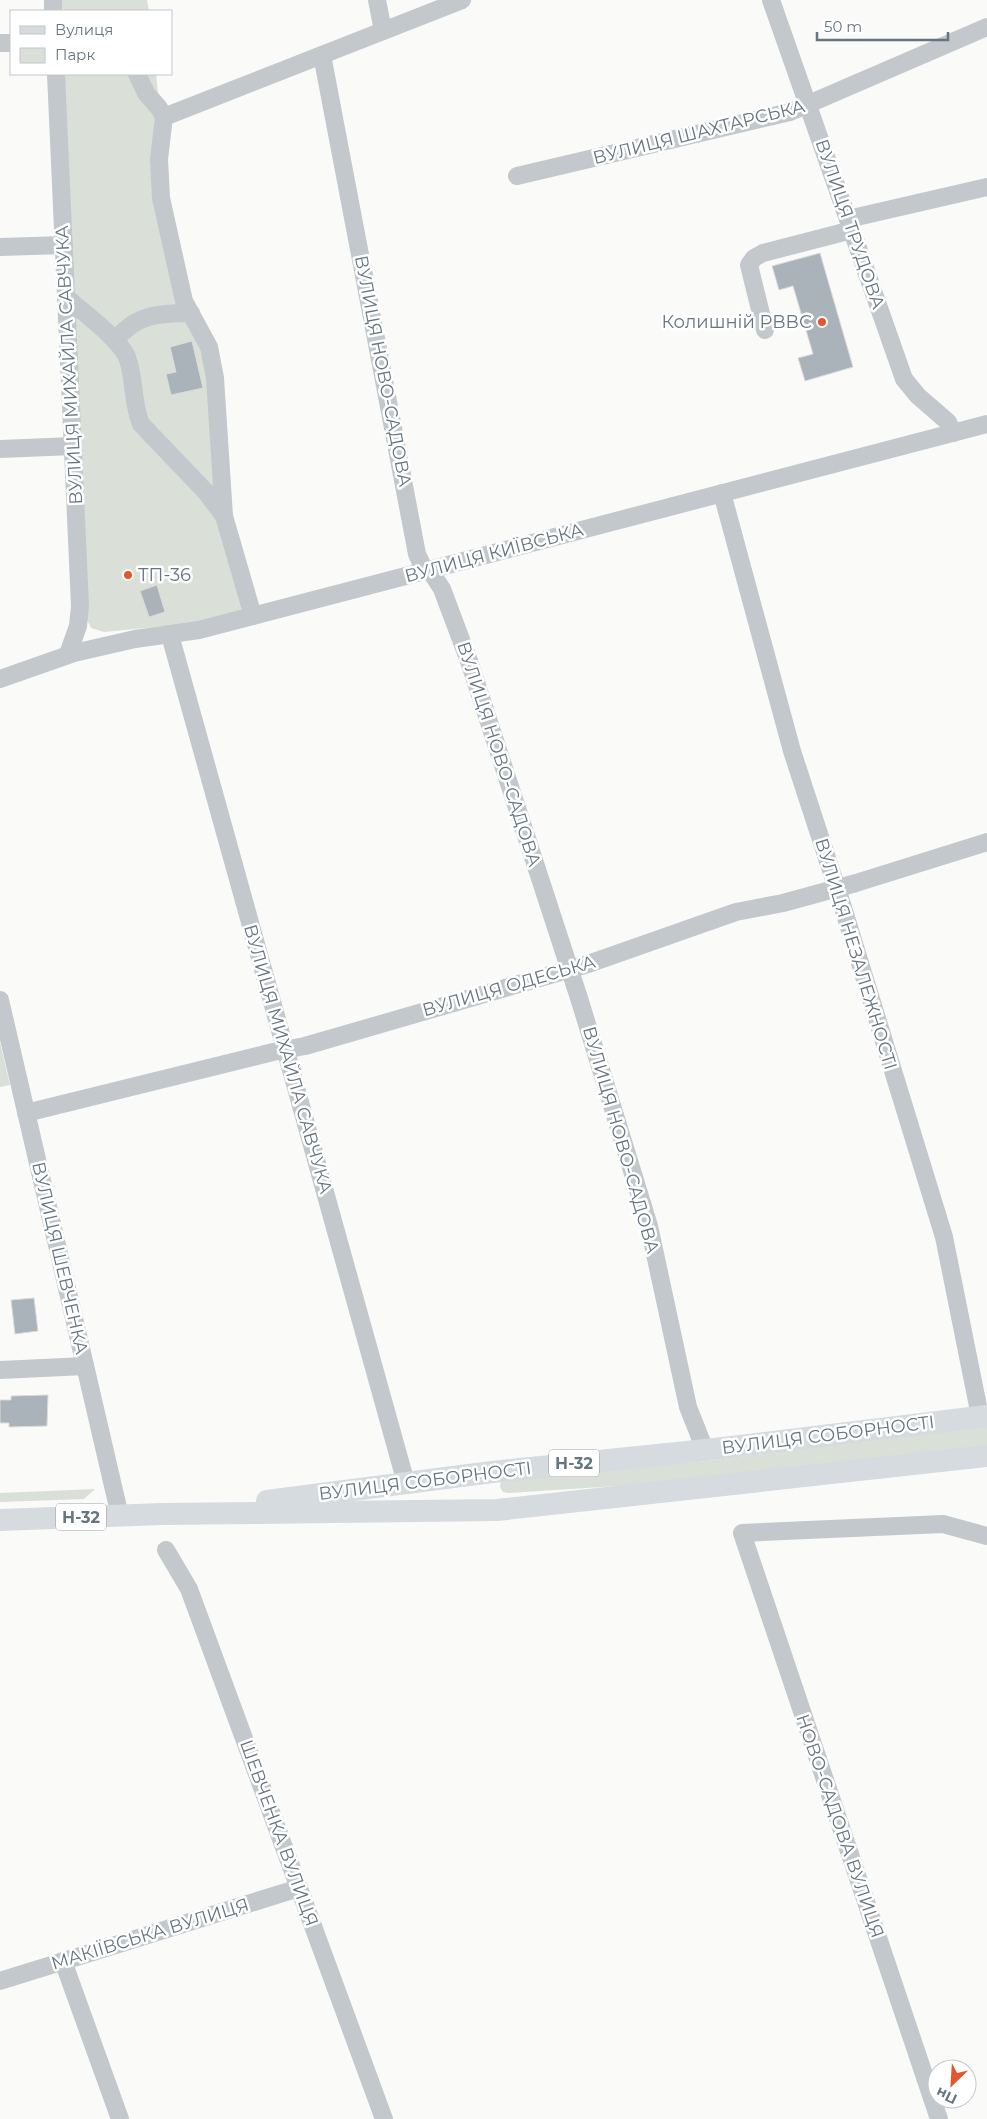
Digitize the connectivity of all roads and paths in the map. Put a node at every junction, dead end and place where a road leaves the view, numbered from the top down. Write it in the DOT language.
graph roads {
  1 [pos="377,0"];
  2 [pos="462,0"];
  3 [pos="771,0"];
  4 [pos="987,27"];
  5 [pos="382,31"];
  6 [pos="322,55"];
  7 [pos="56,75"];
  8 [pos="138,75"];
  9 [pos="808,105"];
  10 [pos="164,117"];
  11 [pos="517,176"];
  12 [pos="987,186"];
  13 [pos="850,224"];
  14 [pos="64,245"];
  15 [pos="0,247"];
  16 [pos="66,297"];
  17 [pos="190,313"];
  18 [pos="765,330"];
  19 [pos="115,341"];
  20 [pos="987,424"];
  21 [pos="953,433"];
  22 [pos="72,446"];
  23 [pos="0,449"];
  24 [pos="722,493"];
  25 [pos="224,516"];
  26 [pos="428,570"];
  27 [pos="253,616"];
  28 [pos="170,634"];
  29 [pos="68,654"];
  30 [pos="0,679"];
  31 [pos="987,842"];
  32 [pos="836,888"];
  33 [pos="570,969"];
  34 [pos="0,1000"];
  35 [pos="285,1050"];
  36 [pos="26,1113"];
  37 [pos="85,1366"];
  38 [pos="0,1370"];
  39 [pos="984,1416"];
  40 [pos="705,1450"];
  41 [pos="987,1456"];
  42 [pos="406,1483"];
  43 [pos="162,1514"];
  44 [pos="120,1516"];
  45 [pos="0,1520"];
  46 [pos="987,1536"];
  47 [pos="166,1550"];
  48 [pos="299,1888"];
  49 [pos="63,1961"];
  50 [pos="0,1981"];
  51 [pos="120,2119"];
  52 [pos="384,2119"];
  53 [pos="939,2119"];
  1 -- 5 [label="street"];
  2 -- 5 [label="street"];
  3 -- 9 [label="street, ВУЛИЦЯ ТРУДОВА"];
  4 -- 9 [label="street, ВУЛИЦЯ ШАХТАРСЬКА"];
  5 -- 6 [label="street"];
  6 -- 10 [label="street"];
  6 -- 26 [label="street, ВУЛИЦЯ НОВО-САДОВА"];
  7 -- 14 [label="street, ВУЛИЦЯ МИХАЙЛА САВЧУКА"];
  8 -- 10 [label="street"];
  9 -- 11 [label="street, ВУЛИЦЯ ШАХТАРСЬКА"];
  9 -- 13 [label="street, ВУЛИЦЯ ТРУДОВА"];
  10 -- 17 [label="street"];
  12 -- 13 [label="street"];
  13 -- 18 [label="street"];
  13 -- 21 [label="street, ВУЛИЦЯ ТРУДОВА"];
  14 -- 15 [label="street"];
  14 -- 16 [label="street, ВУЛИЦЯ МИХАЙЛА САВЧУКА"];
  16 -- 19 [label="street"];
  16 -- 22 [label="street, ВУЛИЦЯ МИХАЙЛА САВЧУКА"];
  17 -- 19 [label="street"];
  17 -- 25 [label="street"];
  19 -- 25 [label="street"];
  20 -- 21 [label="street, ВУЛИЦЯ КИЇВСЬКА"];
  21 -- 24 [label="street, ВУЛИЦЯ КИЇВСЬКА"];
  22 -- 23 [label="street"];
  22 -- 29 [label="street, ВУЛИЦЯ МИХАЙЛА САВЧУКА"];
  24 -- 26 [label="street, ВУЛИЦЯ КИЇВСЬКА"];
  24 -- 32 [label="street, ВУЛИЦЯ НЕЗАЛЕЖНОСТІ"];
  25 -- 27 [label="street"];
  26 -- 27 [label="street, ВУЛИЦЯ КИЇВСЬКА"];
  26 -- 33 [label="street, ВУЛИЦЯ НОВО-САДОВА"];
  27 -- 28 [label="street, ВУЛИЦЯ КИЇВСЬКА"];
  28 -- 29 [label="street, ВУЛИЦЯ КИЇВСЬКА"];
  28 -- 35 [label="street, ВУЛИЦЯ МИХАЙЛА САВЧУКА"];
  29 -- 30 [label="street, ВУЛИЦЯ КИЇВСЬКА"];
  31 -- 32 [label="street, ВУЛИЦЯ ОДЕСЬКА"];
  32 -- 33 [label="street, ВУЛИЦЯ ОДЕСЬКА"];
  32 -- 39 [label="street, ВУЛИЦЯ НЕЗАЛЕЖНОСТІ"];
  33 -- 35 [label="street, ВУЛИЦЯ ОДЕСЬКА"];
  33 -- 40 [label="street, ВУЛИЦЯ НОВО-САДОВА"];
  34 -- 36 [label="street, ВУЛИЦЯ ШЕВЧЕНКА"];
  35 -- 36 [label="street, ВУЛИЦЯ ОДЕСЬКА"];
  35 -- 42 [label="street, ВУЛИЦЯ МИХАЙЛА САВЧУКА"];
  36 -- 37 [label="street, ВУЛИЦЯ ШЕВЧЕНКА"];
  37 -- 38 [label="street"];
  37 -- 44 [label="street, ВУЛИЦЯ ШЕВЧЕНКА"];
  39 -- 40 [label="main road, ВУЛИЦЯ СОБОРНОСТІ / Н-32"];
  40 -- 42 [label="main road, ВУЛИЦЯ СОБОРНОСТІ / Н-32"];
  41 -- 43 [label="main road, ВУЛИЦЯ СОБОРНОСТІ / Н-32"];
  42 -- 43 [label="main road, ВУЛИЦЯ СОБОРНОСТІ / Н-32"];
  43 -- 44 [label="main road, ВУЛИЦЯ СОБОРНОСТІ / Н-32"];
  44 -- 45 [label="main road, ВУЛИЦЯ СОБОРНОСТІ / Н-32"];
  46 -- 53 [label="street, НОВО-САДОВА ВУЛИЦЯ"];
  47 -- 48 [label="street, ШЕВЧЕНКА ВУЛИЦЯ"];
  48 -- 49 [label="street, МАКІЇВСЬКА ВУЛИЦЯ"];
  48 -- 52 [label="street, ШЕВЧЕНКА ВУЛИЦЯ"];
  49 -- 50 [label="street, МАКІЇВСЬКА ВУЛИЦЯ"];
  49 -- 51 [label="street"];
}
